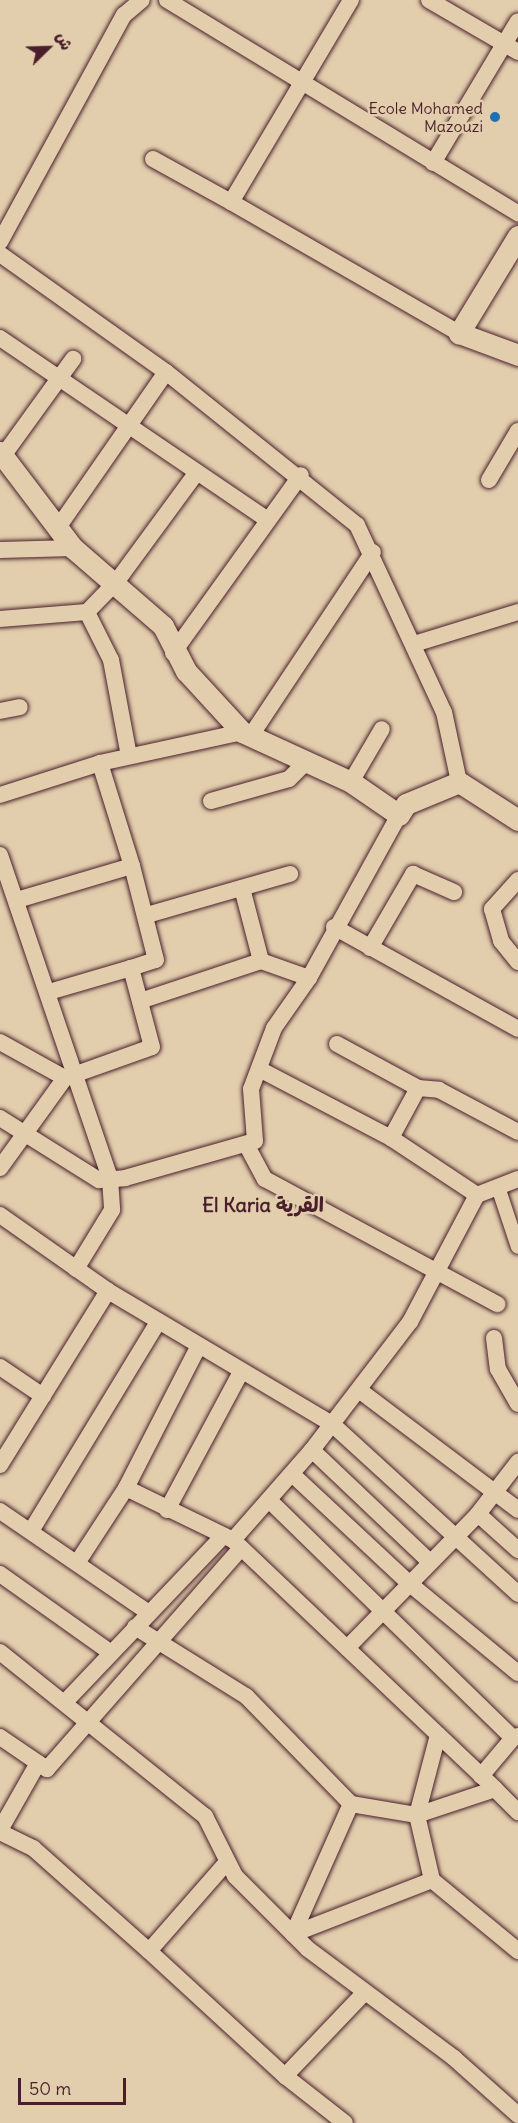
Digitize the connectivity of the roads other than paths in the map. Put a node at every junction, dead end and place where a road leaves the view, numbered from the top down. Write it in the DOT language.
graph roads {
  1 [pos="142,0"];
  2 [pos="167,0"];
  3 [pos="351,0"];
  4 [pos="429,0"];
  5 [pos="518,21"];
  6 [pos="511,48"];
  7 [pos="302,86"];
  8 [pos="153,159"];
  9 [pos="433,163"];
  10 [pos="231,202"];
  11 [pos="518,213"];
  12 [pos="518,236"];
  13 [pos="0,242"];
  14 [pos="0,254"];
  15 [pos="459,333"];
  16 [pos="0,338"];
  17 [pos="518,356"];
  18 [pos="73,359"];
  19 [pos="166,372"];
  20 [pos="60,379"];
  21 [pos="131,427"];
  22 [pos="518,431"];
  23 [pos="1,457"];
  24 [pos="197,472"];
  25 [pos="301,474"];
  26 [pos="489,480"];
  27 [pos="268,520"];
  28 [pos="57,529"];
  29 [pos="73,548"];
  30 [pos="0,550"];
  31 [pos="373,552"];
  32 [pos="117,581"];
  33 [pos="87,612"];
  34 [pos="518,612"];
  35 [pos="0,619"];
  36 [pos="414,644"];
  37 [pos="173,653"];
  38 [pos="20,707"];
  39 [pos="0,711"];
  40 [pos="382,729"];
  41 [pos="246,735"];
  42 [pos="129,756"];
  43 [pos="100,763"];
  44 [pos="305,763"];
  45 [pos="459,782"];
  46 [pos="351,783"];
  47 [pos="0,795"];
  48 [pos="211,801"];
  49 [pos="399,815"];
  50 [pos="518,820"];
  51 [pos="0,855"];
  52 [pos="132,866"];
  53 [pos="290,874"];
  54 [pos="518,880"];
  55 [pos="242,888"];
  56 [pos="454,892"];
  57 [pos="17,900"];
  58 [pos="147,915"];
  59 [pos="334,927"];
  60 [pos="370,948"];
  61 [pos="261,961"];
  62 [pos="518,962"];
  63 [pos="131,968"];
  64 [pos="309,978"];
  65 [pos="49,992"];
  66 [pos="140,1001"];
  67 [pos="518,1029"];
  68 [pos="0,1042"];
  69 [pos="337,1044"];
  70 [pos="261,1070"];
  71 [pos="70,1076"];
  72 [pos="418,1088"];
  73 [pos="0,1118"];
  74 [pos="518,1132"];
  75 [pos="28,1134"];
  76 [pos="391,1138"];
  77 [pos="246,1144"];
  78 [pos="0,1168"];
  79 [pos="110,1179"];
  80 [pos="518,1179"];
  81 [pos="498,1187"];
  82 [pos="477,1195"];
  83 [pos="0,1215"];
  84 [pos="518,1247"];
  85 [pos="76,1269"];
  86 [pos="437,1272"];
  87 [pos="108,1291"];
  88 [pos="497,1304"];
  89 [pos="158,1322"];
  90 [pos="494,1338"];
  91 [pos="198,1347"];
  92 [pos="0,1367"];
  93 [pos="241,1372"];
  94 [pos="359,1390"];
  95 [pos="43,1396"];
  96 [pos="518,1404"];
  97 [pos="332,1424"];
  98 [pos="312,1450"];
  99 [pos="518,1462"];
  100 [pos="0,1465"];
  101 [pos="292,1474"];
  102 [pos="126,1488"];
  103 [pos="490,1494"];
  104 [pos="270,1501"];
  105 [pos="167,1510"];
  106 [pos="518,1510"];
  107 [pos="0,1511"];
  108 [pos="478,1514"];
  109 [pos="31,1531"];
  110 [pos="454,1538"];
  111 [pos="232,1541"];
  112 [pos="518,1550"];
  113 [pos="430,1562"];
  114 [pos="77,1563"];
  115 [pos="0,1574"];
  116 [pos="410,1584"];
  117 [pos="518,1594"];
  118 [pos="383,1611"];
  119 [pos="148,1613"];
  120 [pos="135,1627"];
  121 [pos="155,1640"];
  122 [pos="346,1648"];
  123 [pos="0,1652"];
  124 [pos="111,1653"];
  125 [pos="518,1673"];
  126 [pos="66,1701"];
  127 [pos="84,1720"];
  128 [pos="438,1735"];
  129 [pos="0,1737"];
  130 [pos="516,1737"];
  131 [pos="38,1762"];
  132 [pos="481,1776"];
  133 [pos="495,1789"];
  134 [pos="351,1804"];
  135 [pos="518,1812"];
  136 [pos="417,1815"];
  137 [pos="0,1831"];
  138 [pos="227,1862"];
  139 [pos="432,1880"];
  140 [pos="293,1934"];
  141 [pos="149,1951"];
  142 [pos="518,1951"];
  143 [pos="363,1994"];
  144 [pos="285,2076"];
  145 [pos="518,2115"];
  146 [pos="345,2123"];
  1 -- 13 [label="street"];
  2 -- 7 [label="street"];
  3 -- 7 [label="street"];
  4 -- 6 [label="street"];
  5 -- 6 [label="street"];
  6 -- 9 [label="street"];
  7 -- 9 [label="street"];
  7 -- 10 [label="street"];
  8 -- 10 [label="street"];
  9 -- 11 [label="street"];
  10 -- 15 [label="street"];
  12 -- 15 [label="street"];
  14 -- 19 [label="street"];
  15 -- 17 [label="street"];
  16 -- 20 [label="street"];
  18 -- 20 [label="street"];
  19 -- 21 [label="street"];
  19 -- 25 [label="street"];
  20 -- 21 [label="street"];
  20 -- 23 [label="street"];
  21 -- 24 [label="street"];
  21 -- 28 [label="street"];
  22 -- 26 [label="street"];
  23 -- 28 [label="street"];
  24 -- 27 [label="street"];
  24 -- 32 [label="street"];
  25 -- 27 [label="street"];
  25 -- 31 [label="street"];
  27 -- 37 [label="street"];
  28 -- 29 [label="street"];
  29 -- 30 [label="street"];
  29 -- 32 [label="street"];
  31 -- 36 [label="street"];
  31 -- 41 [label="street"];
  32 -- 33 [label="street"];
  32 -- 37 [label="street"];
  33 -- 35 [label="street"];
  33 -- 42 [label="street"];
  34 -- 36 [label="street"];
  36 -- 45 [label="street"];
  37 -- 41 [label="street"];
  38 -- 39 [label="street"];
  40 -- 46 [label="street"];
  41 -- 42 [label="street"];
  41 -- 44 [label="street"];
  42 -- 43 [label="street"];
  43 -- 47 [label="street"];
  43 -- 52 [label="street"];
  44 -- 46 [label="street"];
  44 -- 48 [label="street"];
  45 -- 49 [label="street"];
  45 -- 50 [label="street"];
  46 -- 49 [label="street"];
  49 -- 59 [label="street"];
  51 -- 57 [label="street"];
  52 -- 57 [label="street"];
  52 -- 58 [label="street"];
  53 -- 55 [label="street"];
  54 -- 62 [label="street"];
  55 -- 58 [label="street"];
  55 -- 61 [label="street"];
  56 -- 60 [label="street"];
  57 -- 65 [label="street"];
  58 -- 63 [label="street"];
  59 -- 60 [label="street"];
  59 -- 64 [label="street"];
  60 -- 67 [label="street"];
  61 -- 64 [label="street"];
  61 -- 66 [label="street"];
  63 -- 65 [label="street"];
  63 -- 66 [label="street"];
  64 -- 70 [label="street"];
  65 -- 71 [label="street"];
  66 -- 71 [label="street"];
  68 -- 71 [label="street"];
  69 -- 72 [label="street"];
  70 -- 76 [label="street"];
  70 -- 77 [label="street"];
  71 -- 75 [label="street"];
  71 -- 79 [label="street"];
  72 -- 74 [label="street"];
  72 -- 76 [label="street"];
  73 -- 75 [label="street"];
  75 -- 78 [label="street"];
  75 -- 79 [label="street"];
  76 -- 82 [label="street"];
  77 -- 79 [label="street"];
  77 -- 86 [label="street"];
  79 -- 85 [label="street"];
  80 -- 81 [label="street"];
  81 -- 82 [label="street"];
  81 -- 84 [label="street"];
  82 -- 86 [label="street"];
  83 -- 85 [label="street"];
  85 -- 87 [label="street"];
  86 -- 88 [label="street"];
  86 -- 94 [label="street"];
  87 -- 89 [label="street"];
  87 -- 95 [label="street"];
  89 -- 91 [label="street"];
  89 -- 109 [label="street"];
  90 -- 96 [label="street"];
  91 -- 93 [label="street"];
  91 -- 102 [label="street"];
  92 -- 95 [label="street"];
  93 -- 97 [label="street"];
  93 -- 105 [label="street"];
  94 -- 97 [label="street"];
  94 -- 103 [label="street"];
  95 -- 100 [label="street"];
  97 -- 98 [label="street"];
  97 -- 110 [label="street"];
  98 -- 101 [label="street"];
  98 -- 113 [label="street"];
  99 -- 103 [label="street"];
  101 -- 104 [label="street"];
  101 -- 116 [label="street"];
  102 -- 105 [label="street"];
  102 -- 114 [label="street"];
  103 -- 106 [label="street"];
  103 -- 108 [label="street"];
  104 -- 111 [label="street"];
  104 -- 118 [label="street"];
  105 -- 111 [label="street"];
  107 -- 109 [label="street"];
  108 -- 110 [label="street"];
  108 -- 112 [label="street"];
  109 -- 114 [label="street"];
  110 -- 113 [label="street"];
  110 -- 117 [label="street"];
  111 -- 119 [label="street"];
  111 -- 121 [label="street"];
  111 -- 122 [label="street"];
  113 -- 116 [label="street"];
  114 -- 119 [label="street"];
  115 -- 124 [label="street"];
  116 -- 118 [label="street"];
  116 -- 125 [label="street"];
  118 -- 122 [label="street"];
  118 -- 130 [label="street"];
  119 -- 120 [label="street"];
  120 -- 121 [label="street"];
  120 -- 124 [label="street"];
  121 -- 127 [label="street"];
  121 -- 134 [label="street"];
  122 -- 128 [label="street"];
  123 -- 126 [label="street"];
  124 -- 126 [label="street"];
  126 -- 127 [label="street"];
  127 -- 131 [label="street"];
  127 -- 138 [label="street"];
  128 -- 132 [label="street"];
  128 -- 136 [label="street"];
  129 -- 131 [label="street"];
  130 -- 132 [label="street"];
  131 -- 137 [label="street"];
  132 -- 133 [label="street"];
  133 -- 135 [label="street"];
  133 -- 136 [label="street"];
  134 -- 136 [label="street"];
  134 -- 140 [label="street"];
  136 -- 139 [label="street"];
  137 -- 141 [label="street"];
  138 -- 140 [label="street"];
  138 -- 141 [label="street"];
  139 -- 140 [label="street"];
  139 -- 142 [label="street"];
  140 -- 143 [label="street"];
  141 -- 144 [label="street"];
  143 -- 144 [label="street"];
  143 -- 145 [label="street"];
  144 -- 146 [label="street"];
}
